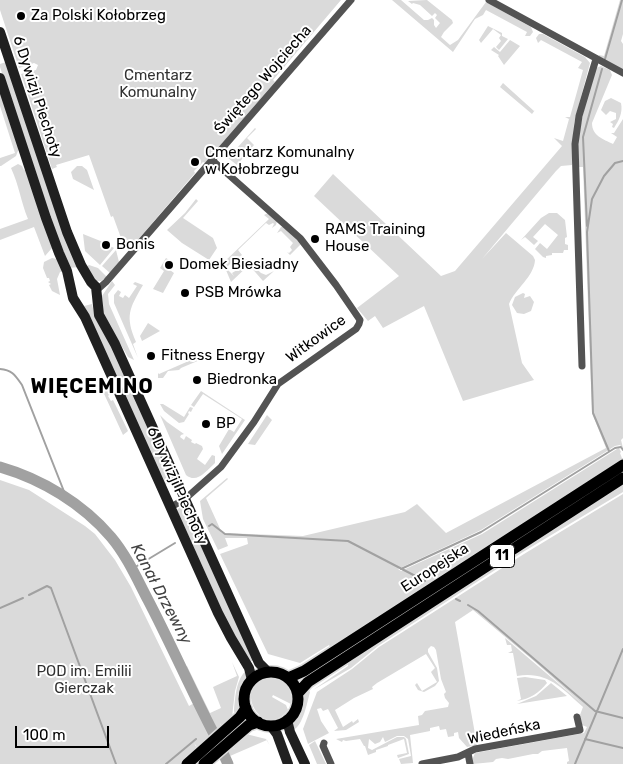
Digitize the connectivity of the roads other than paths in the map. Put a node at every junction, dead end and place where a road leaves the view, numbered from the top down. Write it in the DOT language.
graph roads {
  1 [pos="351,0"];
  2 [pos="489,0"];
  3 [pos="0,32"];
  4 [pos="596,59"];
  5 [pos="623,73"];
  6 [pos="0,78"];
  7 [pos="212,160"];
  8 [pos="95,290"];
  9 [pos="73,291"];
  10 [pos="77,302"];
  11 [pos="582,366"];
  12 [pos="623,465"];
  13 [pos="623,478"];
  14 [pos="185,499"];
  15 [pos="171,507"];
  16 [pos="268,672"];
  17 [pos="288,678"];
  18 [pos="252,680"];
  19 [pos="298,693"];
  20 [pos="246,708"];
  21 [pos="578,716"];
  22 [pos="287,720"];
  23 [pos="258,722"];
  24 [pos="271,726"];
  25 [pos="324,744"];
  26 [pos="468,753"];
  27 [pos="187,764"];
  28 [pos="204,764"];
  29 [pos="288,764"];
  30 [pos="305,764"];
  31 [pos="331,764"];
  32 [pos="422,764"];
  33 [pos="470,764"];
  1 -- 7 [label="street, Świętego Wojciecha"];
  2 -- 4 [label="street"];
  3 -- 8 [label="street, 6 Dywizji Piechoty"];
  4 -- 5 [label="street"];
  4 -- 11 [label="street"];
  6 -- 9 [label="street, 6 Dywizji Piechoty"];
  7 -- 8 [label="street, Świętego Wojciecha"];
  7 -- 14 [label="street, Witkowice"];
  8 -- 9 [label="street"];
  8 -- 10 [label="street"];
  8 -- 14 [label="street, 6 Dywizji Piechoty"];
  9 -- 10 [label="street, 6 Dywizji Piechoty"];
  10 -- 15 [label="street, 6 Dywizji Piechoty"];
  12 -- 17 [label="main road, Europejska / 11"];
  13 -- 19 [label="main road, Europejska / 11"];
  14 -- 15 [label="street"];
  14 -- 16 [label="street, 6 Dywizji Piechoty"];
  15 -- 18 [label="street, 6 Dywizji Piechoty"];
  16 -- 17 [label="main road"];
  16 -- 18 [label="main road"];
  17 -- 19 [label="main road"];
  18 -- 20 [label="main road"];
  19 -- 22 [label="main road, 11"];
  20 -- 23 [label="main road"];
  20 -- 27 [label="main road"];
  21 -- 26 [label="street, Wiedeńska"];
  22 -- 24 [label="main road"];
  22 -- 30 [label="street"];
  23 -- 24 [label="main road"];
  23 -- 28 [label="main road"];
  24 -- 29 [label="street"];
  25 -- 31 [label="street"];
  26 -- 32 [label="street, Wiedeńska"];
  26 -- 33 [label="street"];
}
